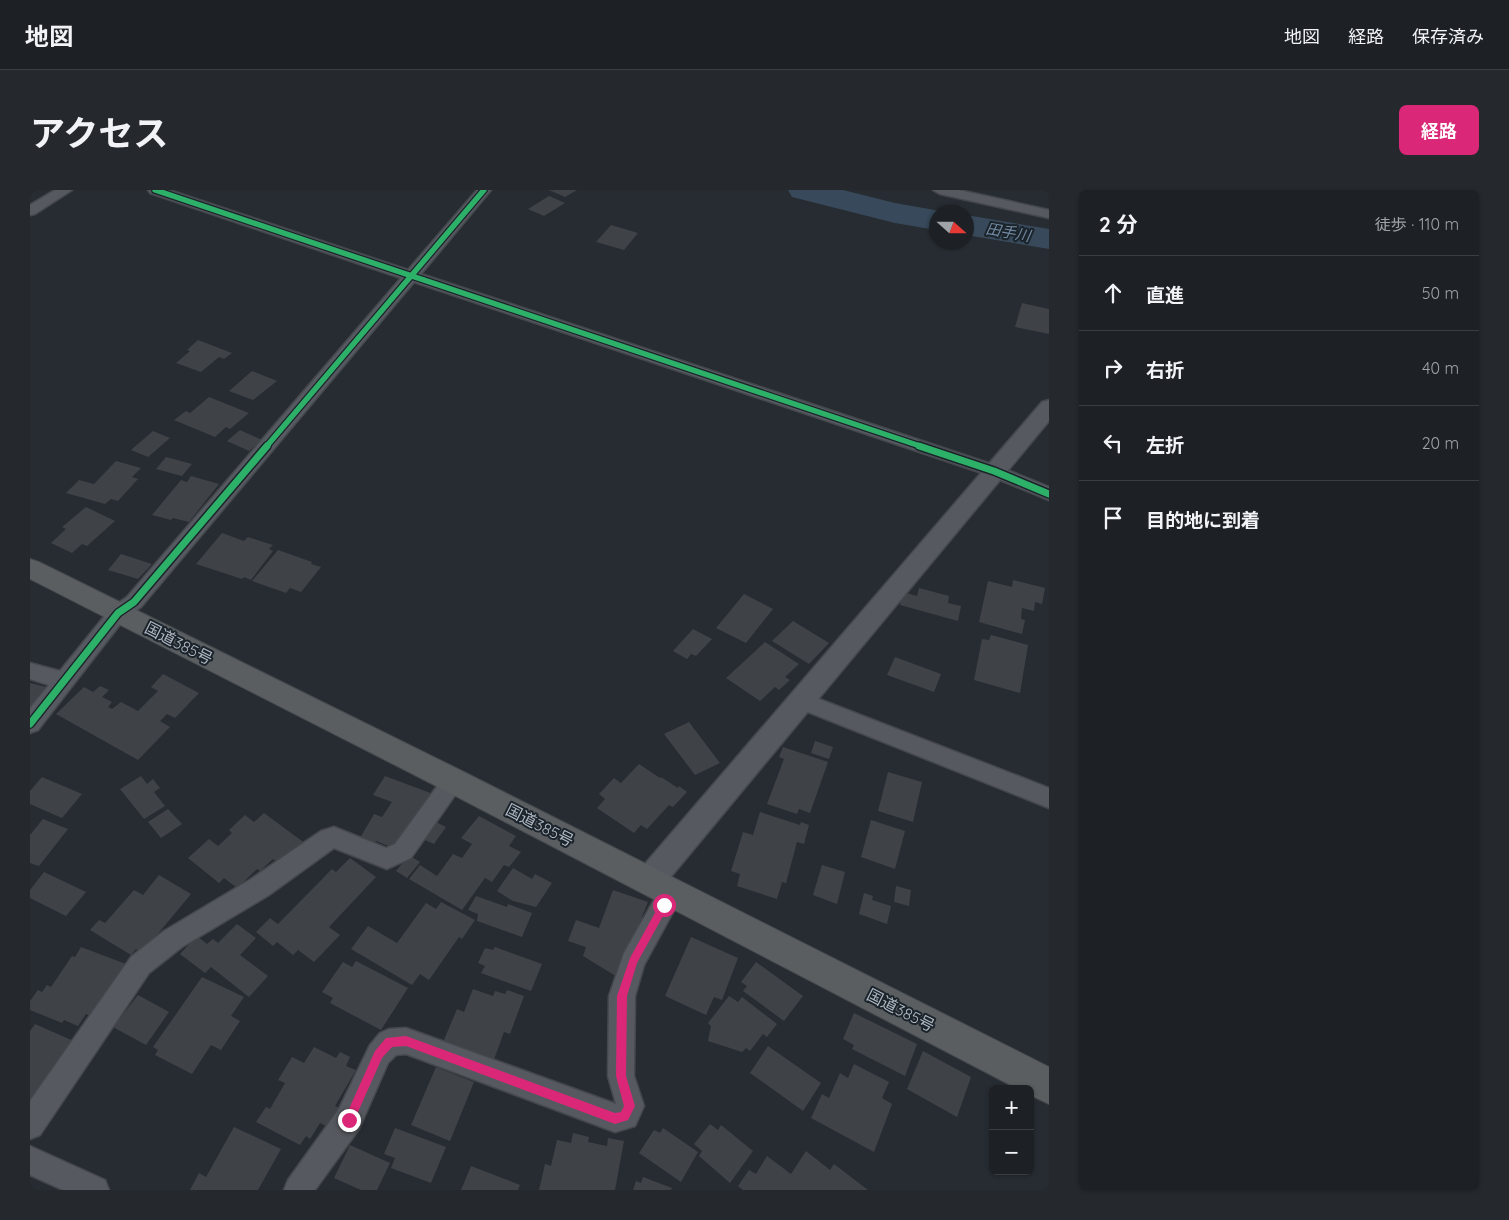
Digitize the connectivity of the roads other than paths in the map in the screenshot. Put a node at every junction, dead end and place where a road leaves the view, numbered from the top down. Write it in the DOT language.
graph roads {
  1 [pos="64,190"];
  2 [pos="155,190"];
  3 [pos="484,190"];
  4 [pos="940,190"];
  5 [pos="30,211"];
  6 [pos="1049,214"];
  7 [pos="411,276"];
  8 [pos="1049,407"];
  9 [pos="994,471"];
  10 [pos="1049,494"];
  11 [pos="30,568"];
  12 [pos="118,613"];
  13 [pos="30,671"];
  14 [pos="66,681"];
  15 [pos="801,700"];
  16 [pos="30,724"];
  17 [pos="454,781"];
  18 [pos="1049,798"];
  19 [pos="660,886"];
  20 [pos="1049,1086"];
  21 [pos="30,1125"];
  22 [pos="30,1160"];
  23 [pos="95,1190"];
  24 [pos="298,1190"];
  1 -- 5 [label="street"];
  2 -- 7 [label="street"];
  3 -- 7 [label="street"];
  4 -- 6 [label="street"];
  7 -- 9 [label="street"];
  7 -- 12 [label="street"];
  8 -- 9 [label="street"];
  9 -- 10 [label="street"];
  9 -- 15 [label="street"];
  11 -- 12 [label="highway, 国道385号"];
  12 -- 14 [label="street"];
  12 -- 17 [label="highway, 国道385号"];
  13 -- 14 [label="street"];
  14 -- 16 [label="street"];
  15 -- 18 [label="street"];
  15 -- 19 [label="street"];
  17 -- 19 [label="highway, 国道385号"];
  17 -- 21 [label="street"];
  19 -- 20 [label="highway, 国道385号"];
  19 -- 24 [label="street"];
  22 -- 23 [label="street"];
}
